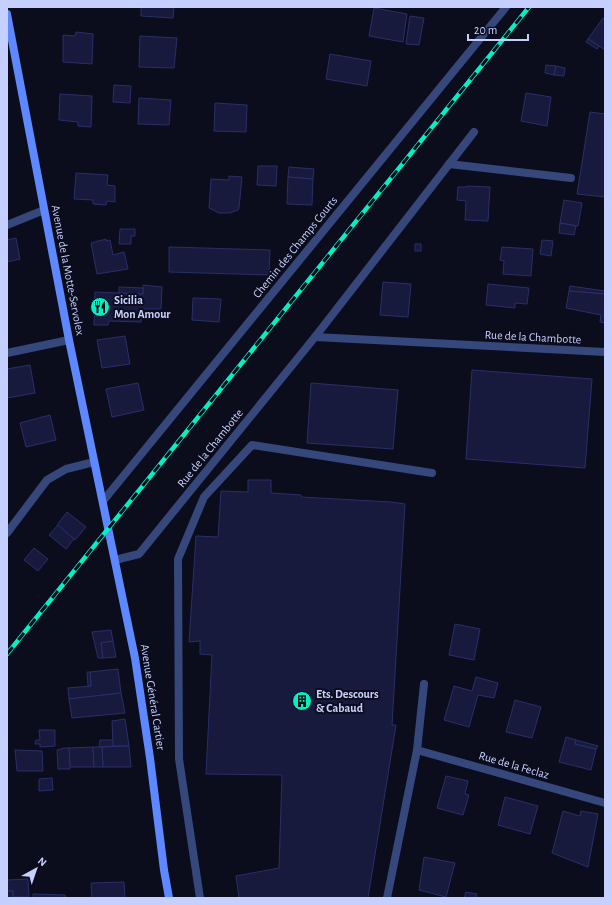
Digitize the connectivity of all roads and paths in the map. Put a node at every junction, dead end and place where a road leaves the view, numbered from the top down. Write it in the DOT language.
graph roads {
  1 [pos="506,7"];
  2 [pos="7,14"];
  3 [pos="474,132"];
  4 [pos="449,164"];
  5 [pos="571,178"];
  6 [pos="44,210"];
  7 [pos="7,225"];
  8 [pos="316,337"];
  9 [pos="69,340"];
  10 [pos="605,352"];
  11 [pos="7,353"];
  12 [pos="94,462"];
  13 [pos="432,473"];
  14 [pos="102,501"];
  15 [pos="109,530"];
  16 [pos="7,533"];
  17 [pos="115,560"];
  18 [pos="424,684"];
  19 [pos="417,750"];
  20 [pos="605,803"];
  21 [pos="164,870"];
  22 [pos="162,898"];
  23 [pos="169,898"];
  24 [pos="200,898"];
  25 [pos="387,898"];
  1 -- 14 [label="street, Chemin des Champs Courts"];
  2 -- 6 [label="main road, Avenue de la Motte-Servolex"];
  3 -- 4 [label="street, Rue de la Chambotte"];
  4 -- 5 [label="street"];
  4 -- 8 [label="street, Rue de la Chambotte"];
  6 -- 7 [label="street"];
  6 -- 9 [label="main road, Avenue de la Motte-Servolex"];
  8 -- 10 [label="street, Rue de la Chambotte"];
  8 -- 17 [label="street, Rue de la Chambotte"];
  9 -- 11 [label="street"];
  9 -- 12 [label="main road, Avenue de la Motte-Servolex"];
  12 -- 14 [label="main road, Avenue de la Motte-Servolex"];
  12 -- 16 [label="street"];
  13 -- 24 [label="street"];
  14 -- 15 [label="main road, Avenue de la Motte-Servolex"];
  15 -- 17 [label="main road, Avenue Général Cartier"];
  17 -- 21 [label="main road, Avenue Général Cartier"];
  18 -- 19 [label="street"];
  19 -- 20 [label="street, Rue de la Feclaz"];
  19 -- 25 [label="street"];
  21 -- 22 [label="main road, Avenue Général Cartier"];
  21 -- 23 [label="main road, Avenue Général Cartier"];
}
